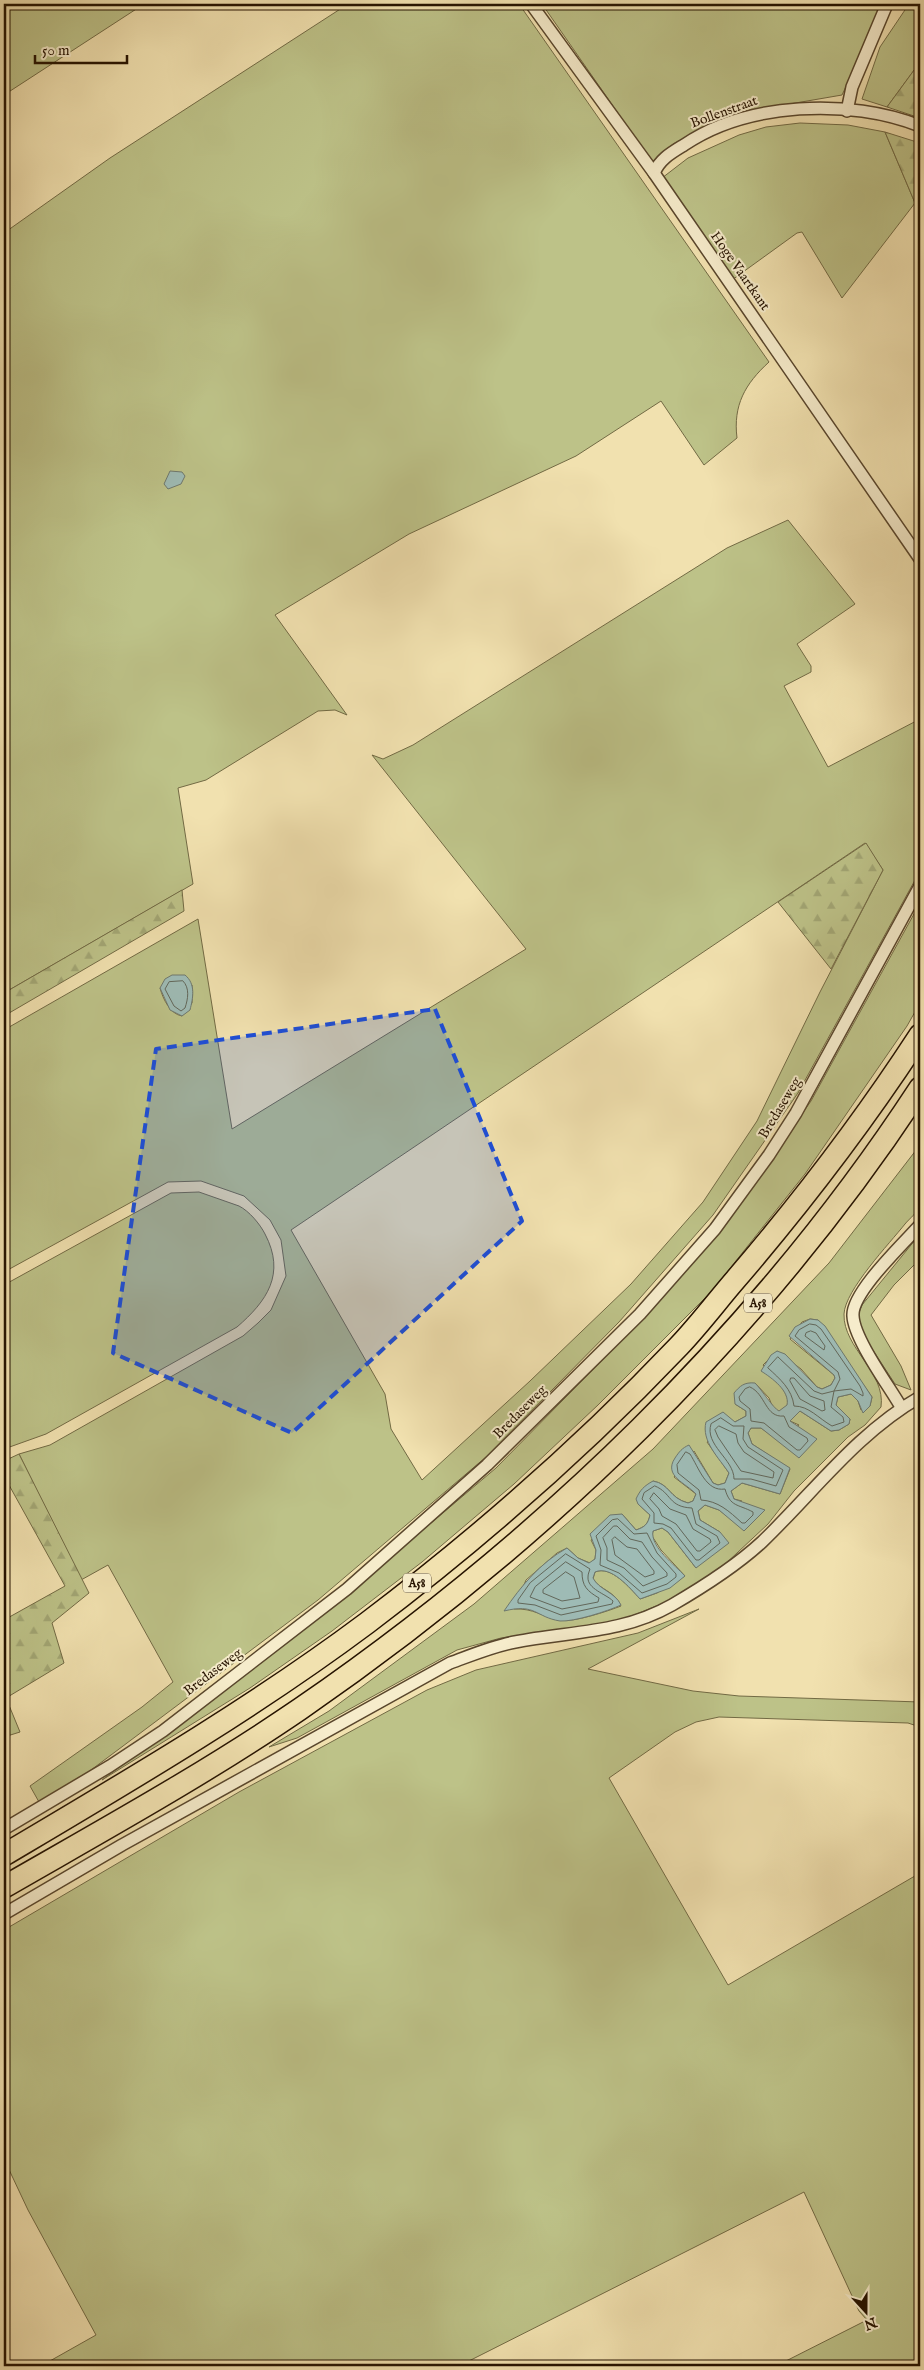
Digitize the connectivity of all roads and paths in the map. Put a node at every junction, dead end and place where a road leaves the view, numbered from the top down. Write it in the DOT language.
graph roads {
  1 [pos="531,4"];
  2 [pos="887,4"];
  3 [pos="847,111"];
  4 [pos="920,126"];
  5 [pos="654,173"];
  6 [pos="920,559"];
  7 [pos="920,886"];
  8 [pos="920,1036"];
  9 [pos="920,1088"];
  10 [pos="920,1103"];
  11 [pos="875,1154"];
  12 [pos="920,1225"];
  13 [pos="920,1397"];
  14 [pos="901,1407"];
  15 [pos="4,1829"];
  16 [pos="4,1855"];
  17 [pos="4,1888"];
  18 [pos="4,1914"];
  1 -- 5 [label="street, Hoge Vaartkant"];
  2 -- 3 [label="street"];
  3 -- 4 [label="street, Bollenstraat"];
  3 -- 5 [label="street, Bollenstraat"];
  5 -- 6 [label="street, Hoge Vaartkant"];
  7 -- 15 [label="street, Bredaseweg"];
  8 -- 16 [label="highway, A58"];
  9 -- 11 [label="highway, A58"];
  10 -- 11 [label="highway, A58"];
  11 -- 17 [label="highway, A58"];
  12 -- 14 [label="street"];
  13 -- 14 [label="street"];
  14 -- 18 [label="street"];
}
